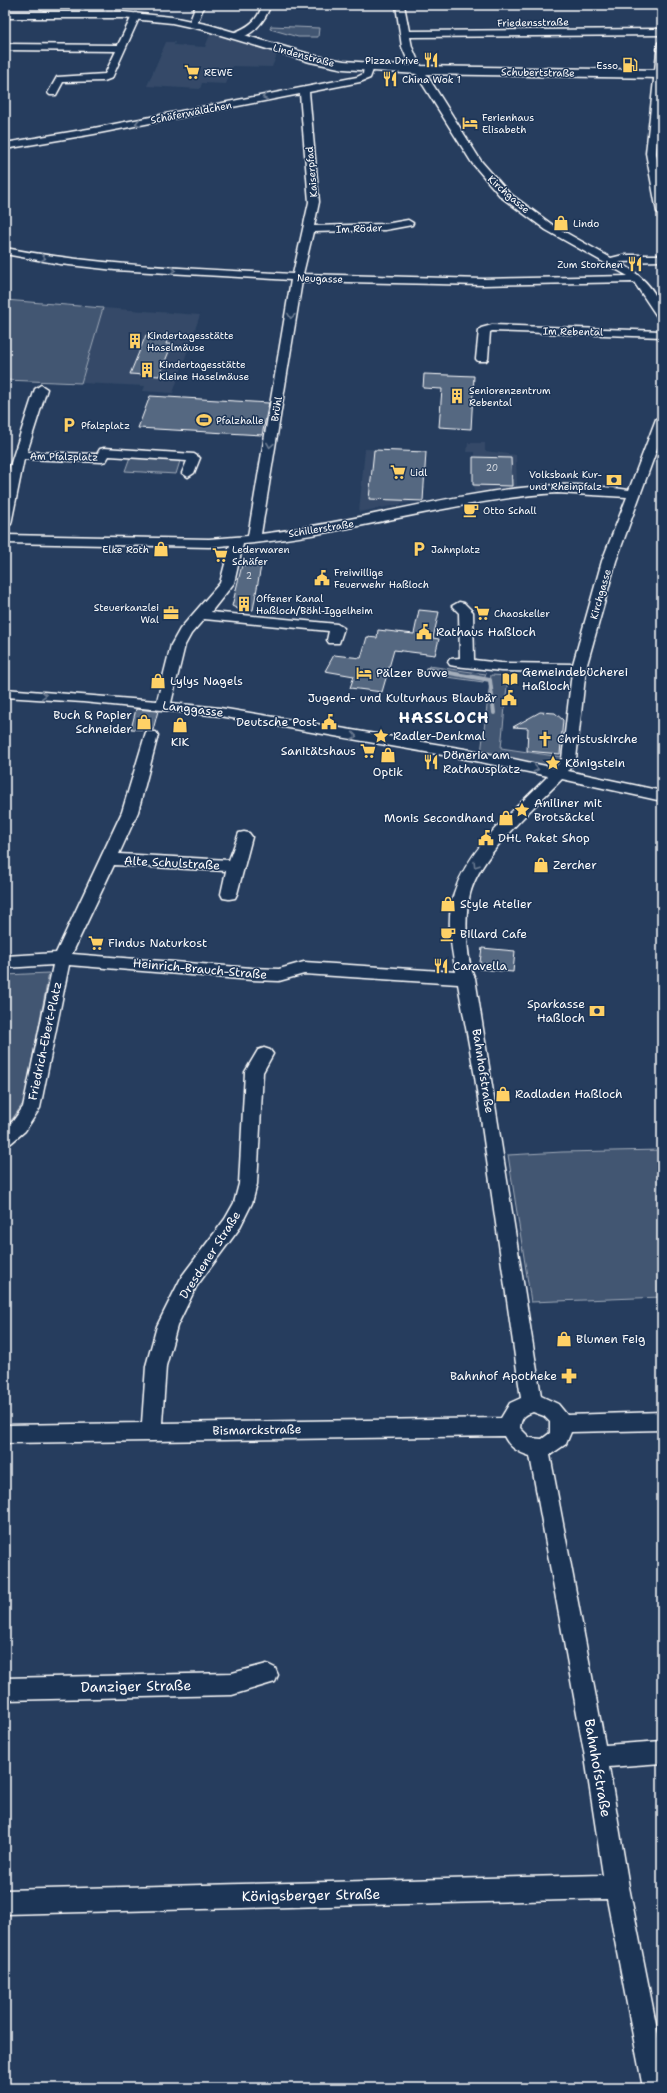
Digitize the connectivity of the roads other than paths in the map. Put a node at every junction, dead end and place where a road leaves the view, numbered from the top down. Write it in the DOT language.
graph roads {
  1 [pos="200,5"];
  2 [pos="266,5"];
  3 [pos="400,5"];
  4 [pos="5,14"];
  5 [pos="136,16"];
  6 [pos="193,24"];
  7 [pos="662,32"];
  8 [pos="405,34"];
  9 [pos="236,35"];
  10 [pos="662,43"];
  11 [pos="5,47"];
  12 [pos="121,48"];
  13 [pos="369,67"];
  14 [pos="417,70"];
  15 [pos="660,74"];
  16 [pos="304,90"];
  17 [pos="53,93"];
  18 [pos="5,146"];
  19 [pos="657,159"];
  20 [pos="662,212"];
  21 [pos="408,223"];
  22 [pos="308,229"];
  23 [pos="5,251"];
  24 [pos="662,258"];
  25 [pos="610,261"];
  26 [pos="297,278"];
  27 [pos="637,279"];
  28 [pos="662,316"];
  29 [pos="662,334"];
  30 [pos="482,359"];
  31 [pos="41,389"];
  32 [pos="662,419"];
  33 [pos="20,455"];
  34 [pos="188,473"];
  35 [pos="635,494"];
  36 [pos="5,524"];
  37 [pos="5,539"];
  38 [pos="254,540"];
  39 [pos="237,542"];
  40 [pos="459,606"];
  41 [pos="200,615"];
  42 [pos="334,640"];
  43 [pos="579,668"];
  44 [pos="5,693"];
  45 [pos="163,705"];
  46 [pos="151,735"];
  47 [pos="559,774"];
  48 [pos="662,796"];
  49 [pos="244,837"];
  50 [pos="109,859"];
  51 [pos="234,866"];
  52 [pos="229,894"];
  53 [pos="62,959"];
  54 [pos="5,962"];
  55 [pos="467,978"];
  56 [pos="264,1054"];
  57 [pos="5,1138"];
  58 [pos="532,1403"];
  59 [pos="662,1421"];
  60 [pos="562,1424"];
  61 [pos="509,1427"];
  62 [pos="151,1431"];
  63 [pos="5,1434"];
  64 [pos="539,1449"];
  65 [pos="266,1675"];
  66 [pos="5,1690"];
  67 [pos="662,1752"];
  68 [pos="596,1756"];
  69 [pos="617,1887"];
  70 [pos="5,1902"];
  71 [pos="656,2088"];
  1 -- 6 [label="street"];
  2 -- 9 [label="street"];
  3 -- 8 [label="street, Kirchgasse"];
  4 -- 5 [label="main road, Lindenstraße"];
  5 -- 6 [label="main road, Lindenstraße"];
  5 -- 12 [label="street"];
  6 -- 9 [label="main road, Lindenstraße"];
  7 -- 8 [label="street, Friedensstraße"];
  8 -- 14 [label="street, Kirchgasse"];
  9 -- 13 [label="main road, Lindenstraße"];
  10 -- 15 [label="street"];
  11 -- 12 [label="street"];
  12 -- 17 [label="street"];
  13 -- 14 [label="main road, Lindenstraße"];
  13 -- 16 [label="street, Schäferwäldchen"];
  14 -- 15 [label="main road, Schubertstraße"];
  14 -- 25 [label="street, Kirchgasse"];
  15 -- 19 [label="street"];
  16 -- 18 [label="street, Schäferwäldchen, one-way"];
  16 -- 22 [label="street, Kaiserpfad"];
  19 -- 20 [label="street"];
  21 -- 22 [label="street, Im Röder"];
  22 -- 26 [label="street, Kaiserpfad"];
  23 -- 26 [label="street, Neugasse, one-way"];
  24 -- 25 [label="street"];
  25 -- 27 [label="street, Kirchgasse"];
  26 -- 27 [label="street, Neugasse"];
  26 -- 38 [label="street, Brühl, one-way"];
  27 -- 28 [label="street, Kirchgasse"];
  29 -- 30 [label="street, Im Rebental"];
  31 -- 33 [label="street, Am Pfalzplatz"];
  32 -- 35 [label="street, Kirchgasse"];
  33 -- 34 [label="street, Am Pfalzplatz"];
  33 -- 36 [label="street, Am Pfalzplatz"];
  35 -- 38 [label="street, Schillerstraße"];
  35 -- 43 [label="street, Kirchgasse"];
  37 -- 39 [label="street, Schillerstraße"];
  38 -- 39 [label="street, Schillerstraße"];
  39 -- 41 [label="street"];
  40 -- 43 [label="street"];
  41 -- 42 [label="street"];
  41 -- 45 [label="street"];
  43 -- 47 [label="street, Kirchgasse"];
  44 -- 45 [label="street, Langgasse, one-way"];
  45 -- 47 [label="street, Langgasse, one-way"];
  46 -- 50 [label="street, Alte Schulstraße"];
  47 -- 48 [label="street, Langgasse"];
  47 -- 55 [label="street, Bahnhofstraße, one-way"];
  49 -- 51 [label="street, Alte Schulstraße"];
  50 -- 51 [label="street, Alte Schulstraße"];
  50 -- 53 [label="street, Alte Schulstraße"];
  51 -- 52 [label="street, Alte Schulstraße"];
  53 -- 54 [label="street, Heinrich-Brauch-Straße"];
  53 -- 55 [label="street, Heinrich-Brauch-Straße"];
  53 -- 57 [label="street, Friedrich-Ebert-Platz"];
  55 -- 58 [label="street, Bahnhofstraße"];
  56 -- 62 [label="street, Dresdener Straße"];
  58 -- 60 [label="street"];
  58 -- 61 [label="street"];
  59 -- 60 [label="street"];
  60 -- 64 [label="street"];
  61 -- 62 [label="street, Bismarckstraße"];
  61 -- 64 [label="street"];
  62 -- 63 [label="street, Bismarckstraße"];
  64 -- 68 [label="street, Bahnhofstraße"];
  65 -- 66 [label="street, Danziger Straße"];
  67 -- 68 [label="street"];
  68 -- 69 [label="street, Bahnhofstraße"];
  69 -- 70 [label="street, Königsberger Straße"];
  69 -- 71 [label="street, Bahnhofstraße"];
}
